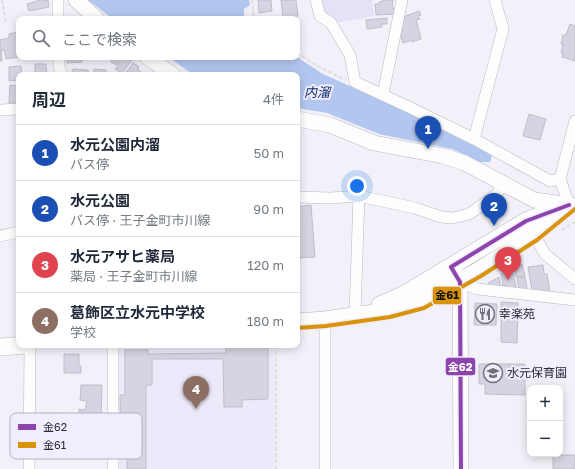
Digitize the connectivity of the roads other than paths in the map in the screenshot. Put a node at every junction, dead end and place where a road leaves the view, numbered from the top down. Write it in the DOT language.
graph roads {
  1 [pos="58,0"];
  2 [pos="76,0"];
  3 [pos="316,0"];
  4 [pos="402,0"];
  5 [pos="495,0"];
  6 [pos="58,16"];
  7 [pos="94,16"];
  8 [pos="59,60"];
  9 [pos="151,60"];
  10 [pos="61,72"];
  11 [pos="169,72"];
  12 [pos="383,94"];
  13 [pos="16,109"];
  14 [pos="0,110"];
  15 [pos="300,120"];
  16 [pos="575,121"];
  17 [pos="474,140"];
  18 [pos="560,179"];
  19 [pos="504,184"];
  20 [pos="359,196"];
  21 [pos="300,197"];
  22 [pos="573,204"];
  23 [pos="16,233"];
  24 [pos="534,235"];
  25 [pos="0,236"];
  26 [pos="450,267"];
  27 [pos="575,279"];
  28 [pos="460,282"];
  29 [pos="575,300"];
  30 [pos="355,315"];
  31 [pos="325,320"];
  32 [pos="300,322"];
  33 [pos="16,346"];
  34 [pos="0,347"];
  35 [pos="30,348"];
  36 [pos="113,348"];
  37 [pos="30,413"];
  38 [pos="113,413"];
  39 [pos="325,469"];
  40 [pos="461,469"];
  1 -- 6 [label="street"];
  2 -- 7 [label="street"];
  3 -- 12 [label="street"];
  4 -- 12 [label="street"];
  5 -- 17 [label="street"];
  8 -- 10 [label="street"];
  9 -- 11 [label="street"];
  12 -- 17 [label="street"];
  13 -- 14 [label="street"];
  15 -- 19 [label="street"];
  16 -- 18 [label="street"];
  17 -- 18 [label="street"];
  18 -- 22 [label="street"];
  19 -- 20 [label="street"];
  19 -- 22 [label="street"];
  20 -- 21 [label="street"];
  20 -- 30 [label="street"];
  22 -- 24 [label="main road"];
  22 -- 26 [label="main road"];
  23 -- 25 [label="street"];
  24 -- 27 [label="street"];
  24 -- 28 [label="main road"];
  26 -- 28 [label="street"];
  26 -- 30 [label="main road"];
  28 -- 29 [label="street"];
  28 -- 30 [label="main road"];
  28 -- 40 [label="street"];
  30 -- 31 [label="main road"];
  31 -- 32 [label="main road"];
  31 -- 39 [label="street"];
  33 -- 34 [label="main road"];
  35 -- 37 [label="street"];
  36 -- 38 [label="street"];
}
